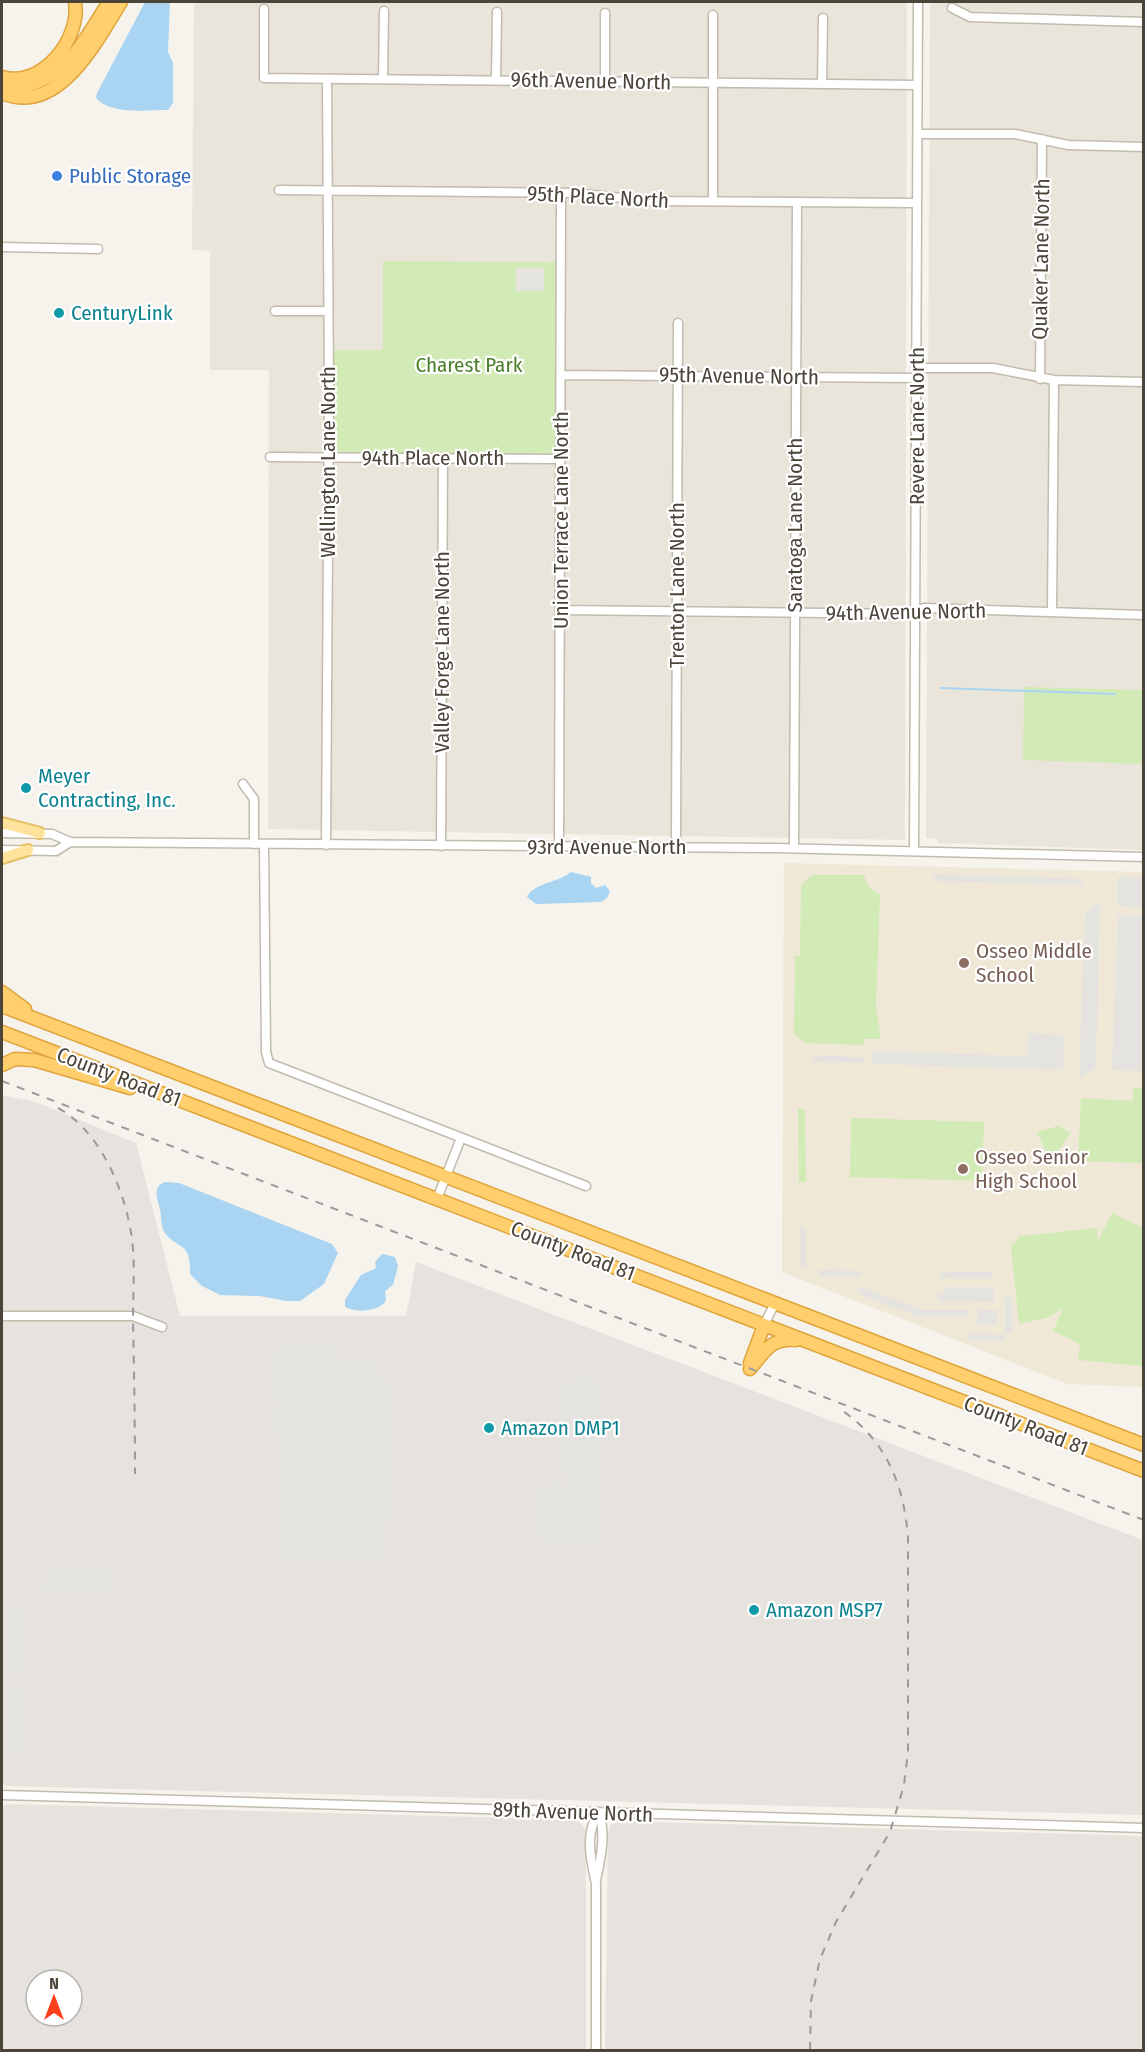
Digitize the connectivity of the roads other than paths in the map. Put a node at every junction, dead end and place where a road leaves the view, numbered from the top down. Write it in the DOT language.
graph roads {
  1 [pos="75,2"];
  2 [pos="109,2"];
  3 [pos="121,2"];
  4 [pos="918,2"];
  5 [pos="951,8"];
  6 [pos="264,9"];
  7 [pos="384,11"];
  8 [pos="496,12"];
  9 [pos="605,13"];
  10 [pos="713,15"];
  11 [pos="823,18"];
  12 [pos="1143,22"];
  13 [pos="2,77"];
  14 [pos="327,79"];
  15 [pos="383,79"];
  16 [pos="496,80"];
  17 [pos="605,81"];
  18 [pos="713,83"];
  19 [pos="822,84"];
  20 [pos="917,85"];
  21 [pos="2,91"];
  22 [pos="918,134"];
  23 [pos="1042,139"];
  24 [pos="1143,147"];
  25 [pos="279,190"];
  26 [pos="327,191"];
  27 [pos="561,193"];
  28 [pos="713,201"];
  29 [pos="796,202"];
  30 [pos="917,203"];
  31 [pos="2,248"];
  32 [pos="98,249"];
  33 [pos="275,311"];
  34 [pos="326,311"];
  35 [pos="678,323"];
  36 [pos="917,373"];
  37 [pos="561,375"];
  38 [pos="677,375"];
  39 [pos="796,377"];
  40 [pos="1040,378"];
  41 [pos="1054,380"];
  42 [pos="1143,382"];
  43 [pos="270,457"];
  44 [pos="328,458"];
  45 [pos="443,458"];
  46 [pos="561,459"];
  47 [pos="560,610"];
  48 [pos="677,611"];
  49 [pos="915,611"];
  50 [pos="1052,612"];
  51 [pos="795,613"];
  52 [pos="1143,615"];
  53 [pos="243,784"];
  54 [pos="2,823"];
  55 [pos="2,833"];
  56 [pos="40,833"];
  57 [pos="70,842"];
  58 [pos="259,844"];
  59 [pos="326,845"];
  60 [pos="441,846"];
  61 [pos="559,846"];
  62 [pos="676,847"];
  63 [pos="794,848"];
  64 [pos="2,850"];
  65 [pos="28,850"];
  66 [pos="914,851"];
  67 [pos="1143,857"];
  68 [pos="2,858"];
  69 [pos="2,992"];
  70 [pos="2,1006"];
  71 [pos="2,1032"];
  72 [pos="108,1046"];
  73 [pos="2,1065"];
  74 [pos="181,1100"];
  75 [pos="461,1138"];
  76 [pos="446,1177"];
  77 [pos="586,1186"];
  78 [pos="437,1200"];
  79 [pos="775,1303"];
  80 [pos="2,1316"];
  81 [pos="764,1325"];
  82 [pos="162,1327"];
  83 [pos="806,1342"];
  84 [pos="1143,1445"];
  85 [pos="1143,1471"];
  86 [pos="2,1795"];
  87 [pos="599,1812"];
  88 [pos="1143,1828"];
  89 [pos="596,2050"];
  1 -- 13 [label="highway"];
  2 -- 21 [label="highway"];
  3 -- 21 [label="highway"];
  4 -- 20 [label="street, Revere Lane North"];
  5 -- 12 [label="street"];
  6 -- 14 [label="street, 96th Avenue North"];
  7 -- 15 [label="street"];
  8 -- 16 [label="street"];
  9 -- 17 [label="street"];
  10 -- 18 [label="street"];
  11 -- 19 [label="street"];
  14 -- 15 [label="street, 96th Avenue North"];
  14 -- 26 [label="street, Wellington Lane North"];
  15 -- 16 [label="street, 96th Avenue North"];
  16 -- 17 [label="street, 96th Avenue North"];
  17 -- 18 [label="street, 96th Avenue North"];
  18 -- 19 [label="street, 96th Avenue North"];
  18 -- 28 [label="street"];
  19 -- 20 [label="street, 96th Avenue North"];
  20 -- 22 [label="street, Revere Lane North"];
  22 -- 23 [label="street"];
  22 -- 30 [label="street, Revere Lane North"];
  23 -- 24 [label="street"];
  23 -- 40 [label="street, Quaker Lane North"];
  25 -- 26 [label="street, 95th Place North"];
  26 -- 27 [label="street, 95th Place North"];
  26 -- 34 [label="street, Wellington Lane North"];
  27 -- 28 [label="street, 95th Place North"];
  27 -- 37 [label="street, Union Terrace Lane North"];
  28 -- 29 [label="street, 95th Place North"];
  29 -- 30 [label="street, 95th Place North"];
  29 -- 39 [label="street, Saratoga Lane North"];
  30 -- 36 [label="street, Revere Lane North"];
  31 -- 32 [label="street"];
  33 -- 34 [label="street"];
  34 -- 44 [label="street, Wellington Lane North"];
  35 -- 38 [label="street, Trenton Lane North"];
  36 -- 39 [label="street, 95th Avenue North"];
  36 -- 40 [label="street, 95th Avenue North"];
  36 -- 49 [label="street, Revere Lane North"];
  37 -- 38 [label="street, 95th Avenue North"];
  37 -- 46 [label="street, Union Terrace Lane North"];
  38 -- 39 [label="street, 95th Avenue North"];
  38 -- 48 [label="street, Trenton Lane North"];
  39 -- 51 [label="street, Saratoga Lane North"];
  40 -- 41 [label="street, 95th Avenue North"];
  41 -- 42 [label="street, 95th Avenue North"];
  41 -- 50 [label="street"];
  43 -- 44 [label="street, 94th Place North"];
  44 -- 45 [label="street, 94th Place North"];
  44 -- 59 [label="street, Wellington Lane North"];
  45 -- 46 [label="street, 94th Place North"];
  45 -- 60 [label="street, Valley Forge Lane North"];
  46 -- 47 [label="street, Union Terrace Lane North"];
  47 -- 48 [label="street, 94th Avenue North"];
  47 -- 61 [label="street, Union Terrace Lane North"];
  48 -- 51 [label="street, 94th Avenue North"];
  48 -- 62 [label="street, Trenton Lane North"];
  49 -- 50 [label="street, 94th Avenue North"];
  49 -- 51 [label="street, 94th Avenue North"];
  49 -- 66 [label="street, Revere Lane North"];
  50 -- 52 [label="street, 94th Avenue North"];
  51 -- 63 [label="street, Saratoga Lane North"];
  53 -- 58 [label="street"];
  54 -- 56 [label="main road"];
  55 -- 56 [label="street, 93rd Avenue North"];
  56 -- 57 [label="street, 93rd Avenue North"];
  57 -- 58 [label="street, 93rd Avenue North"];
  57 -- 65 [label="street, 93rd Avenue North"];
  58 -- 59 [label="street, 93rd Avenue North"];
  58 -- 75 [label="street"];
  59 -- 60 [label="street, 93rd Avenue North"];
  60 -- 61 [label="street, 93rd Avenue North"];
  61 -- 62 [label="street, 93rd Avenue North"];
  62 -- 63 [label="street, 93rd Avenue North"];
  63 -- 66 [label="street, 93rd Avenue North"];
  64 -- 65 [label="street, 93rd Avenue North"];
  65 -- 68 [label="main road"];
  66 -- 67 [label="street, 93rd Avenue North"];
  69 -- 72 [label="highway"];
  70 -- 72 [label="highway, County Road 81"];
  71 -- 74 [label="highway, County Road 81"];
  72 -- 76 [label="highway, County Road 81"];
  73 -- 74 [label="highway"];
  74 -- 78 [label="highway, County Road 81"];
  75 -- 76 [label="street"];
  75 -- 77 [label="street"];
  76 -- 78 [label="street"];
  76 -- 79 [label="highway, County Road 81"];
  78 -- 81 [label="highway, County Road 81"];
  79 -- 81 [label="street"];
  79 -- 84 [label="highway, County Road 81"];
  80 -- 82 [label="street"];
  81 -- 83 [label="highway, County Road 81"];
  81 -- 83 [label="highway"];
  83 -- 85 [label="highway, County Road 81"];
  86 -- 87 [label="street, 89th Avenue North"];
  87 -- 88 [label="street, 89th Avenue North"];
  87 -- 89 [label="street"];
}
